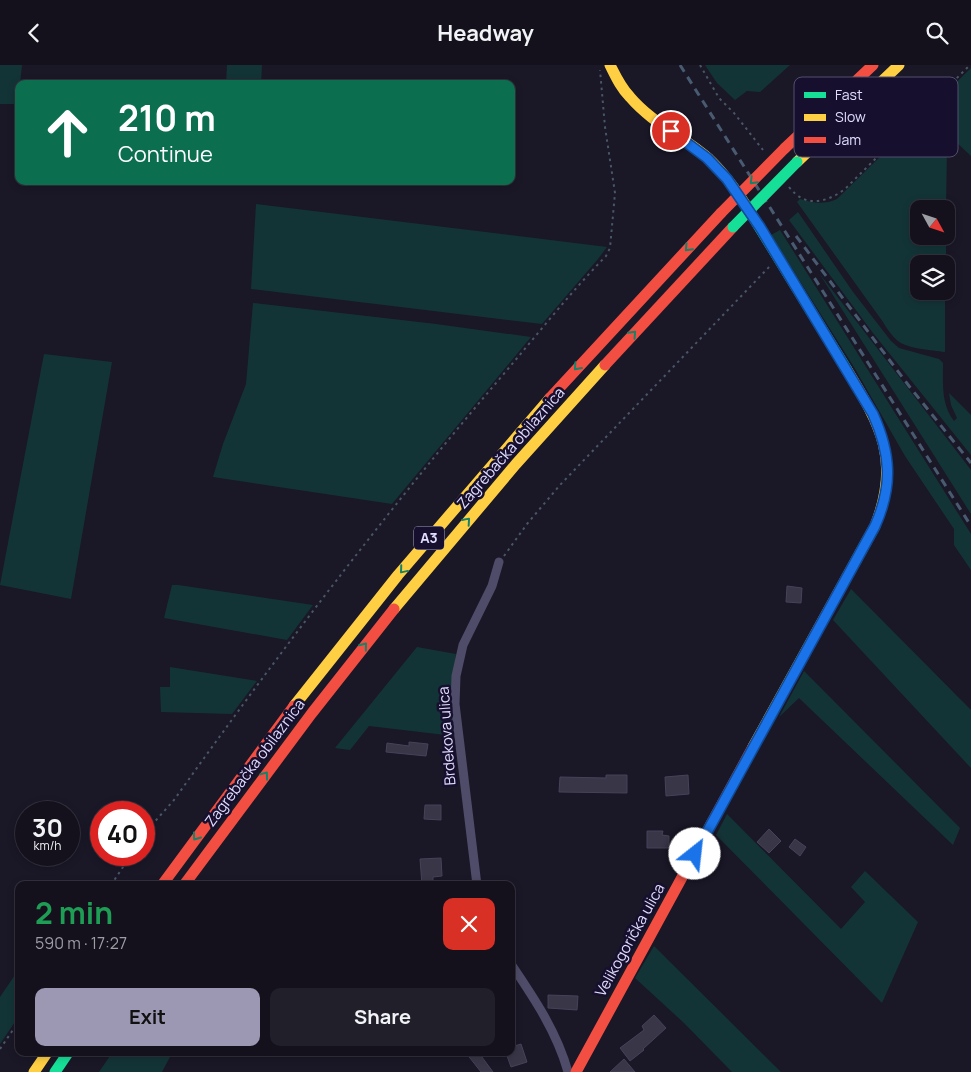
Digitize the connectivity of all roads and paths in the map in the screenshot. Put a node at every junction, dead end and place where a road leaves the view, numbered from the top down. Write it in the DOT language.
graph roads {
  1 [pos="600,65"];
  2 [pos="610,65"];
  3 [pos="874,65"];
  4 [pos="899,65"];
  5 [pos="861,77"];
  6 [pos="886,77"];
  7 [pos="794,140"];
  8 [pos="802,157"];
  9 [pos="778,258"];
  10 [pos="499,562"];
  11 [pos="155,821"];
  12 [pos="124,866"];
  13 [pos="114,881"];
  14 [pos="165,881"];
  15 [pos="187,881"];
  16 [pos="477,881"];
  17 [pos="515,970"];
  18 [pos="15,1027"];
  19 [pos="0,1049"];
  20 [pos="45,1056"];
  21 [pos="66,1056"];
  22 [pos="34,1072"];
  23 [pos="55,1072"];
  24 [pos="568,1072"];
  25 [pos="576,1072"];
  1 -- 11 [label="path"];
  2 -- 9 [label="main road, Velikogorička ulica"];
  3 -- 5 [label="main road, Zagrebačka obilaznica / A3, one-way, bridge"];
  6 -- 4 [label="main road, Zagrebačka obilaznica / A3, one-way, bridge"];
  7 -- 14 [label="main road, Zagrebačka obilaznica / A3, one-way, bridge"];
  15 -- 8 [label="main road, Zagrebačka obilaznica / A3, one-way, bridge"];
  9 -- 10 [label="path"];
  9 -- 25 [label="main road, Velikogorička ulica"];
  10 -- 16 [label="street, Brdekova ulica"];
  12 -- 13 [label="path"];
  17 -- 24 [label="street"];
  18 -- 19 [label="path"];
  20 -- 22 [label="main road"];
  21 -- 23 [label="main road"];
}
